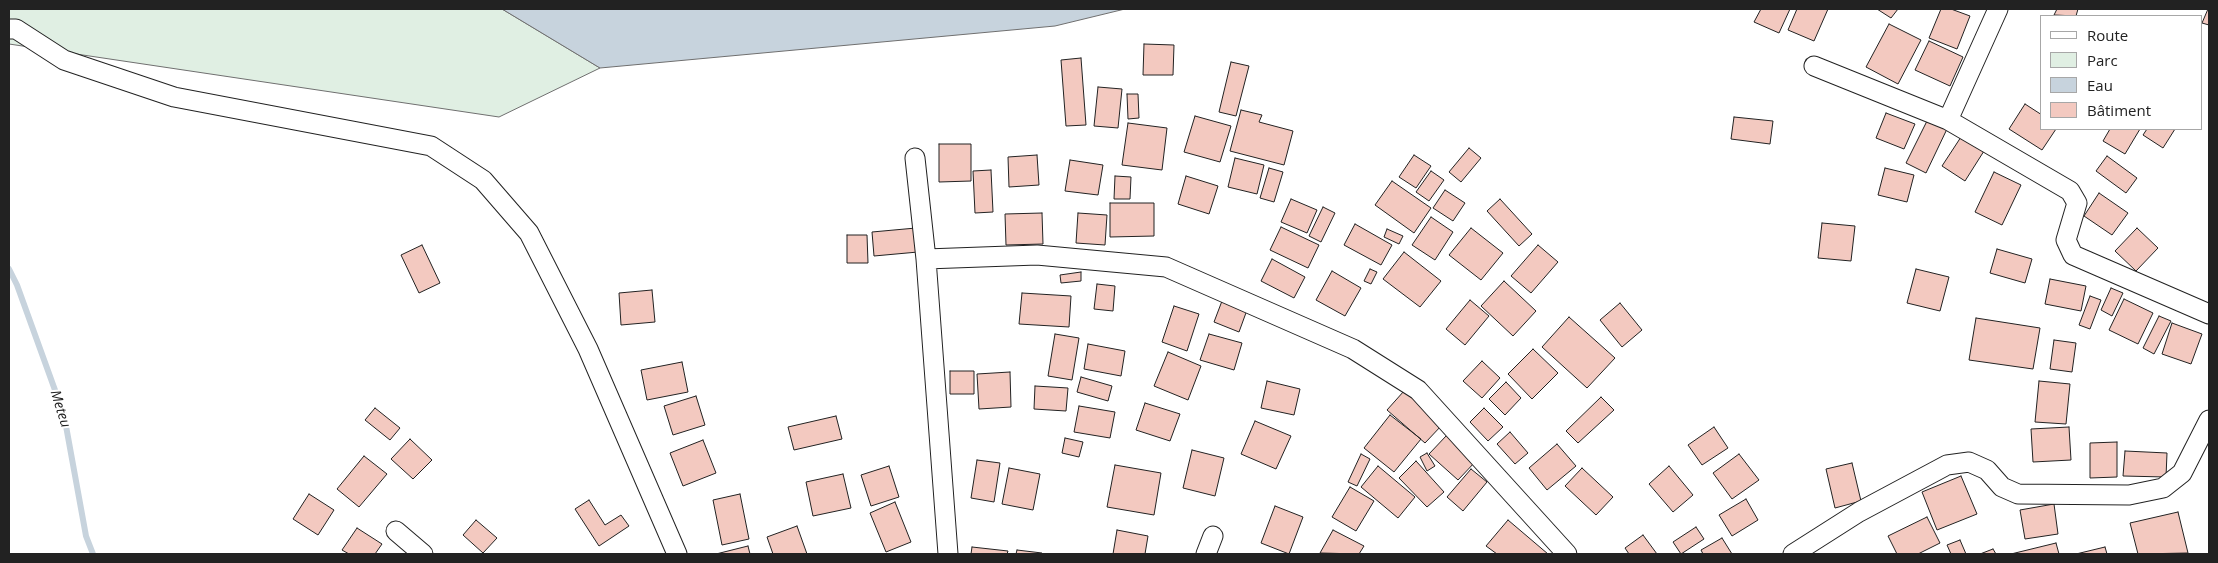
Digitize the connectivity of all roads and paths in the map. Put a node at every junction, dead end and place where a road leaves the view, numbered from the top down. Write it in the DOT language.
graph roads {
  1 [pos="1998,9"];
  2 [pos="9,29"];
  3 [pos="1814,66"];
  4 [pos="1948,120"];
  5 [pos="915,158"];
  6 [pos="926,259"];
  7 [pos="2209,314"];
  8 [pos="2209,420"];
  9 [pos="396,531"];
  10 [pos="1213,536"];
  11 [pos="423,554"];
  12 [pos="677,554"];
  13 [pos="948,554"];
  14 [pos="1206,554"];
  15 [pos="1567,554"];
  16 [pos="1793,554"];
  1 -- 4 [label="street"];
  2 -- 12 [label="street"];
  3 -- 4 [label="street"];
  4 -- 7 [label="street"];
  5 -- 6 [label="street"];
  6 -- 13 [label="street"];
  6 -- 15 [label="street"];
  8 -- 16 [label="street"];
  9 -- 11 [label="street"];
  10 -- 14 [label="street"];
}
